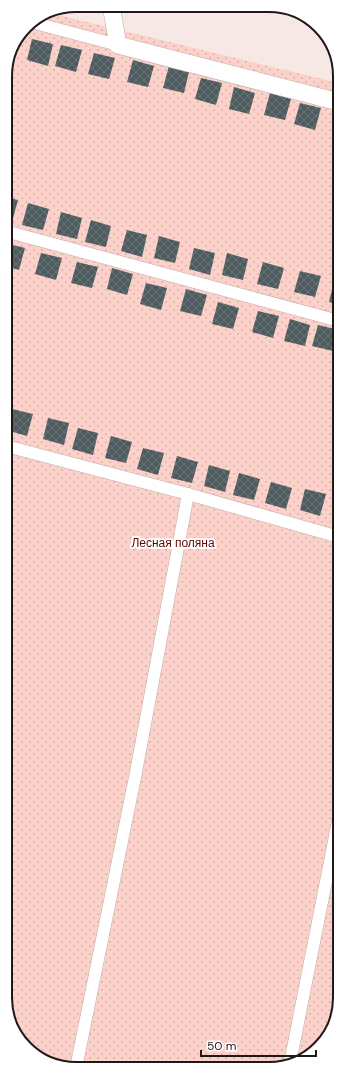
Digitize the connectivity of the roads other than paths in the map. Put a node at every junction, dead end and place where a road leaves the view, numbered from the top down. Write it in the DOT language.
graph roads {
  1 [pos="112,12"];
  2 [pos="40,24"];
  3 [pos="118,45"];
  4 [pos="333,100"];
  5 [pos="12,233"];
  6 [pos="333,319"];
  7 [pos="12,448"];
  8 [pos="188,494"];
  9 [pos="333,535"];
  10 [pos="333,846"];
  11 [pos="291,1058"];
  12 [pos="77,1062"];
  1 -- 3 [label="street"];
  2 -- 3 [label="street"];
  3 -- 4 [label="street"];
  5 -- 6 [label="street"];
  7 -- 8 [label="street"];
  8 -- 9 [label="street"];
  8 -- 12 [label="street"];
  10 -- 11 [label="street"];
}
